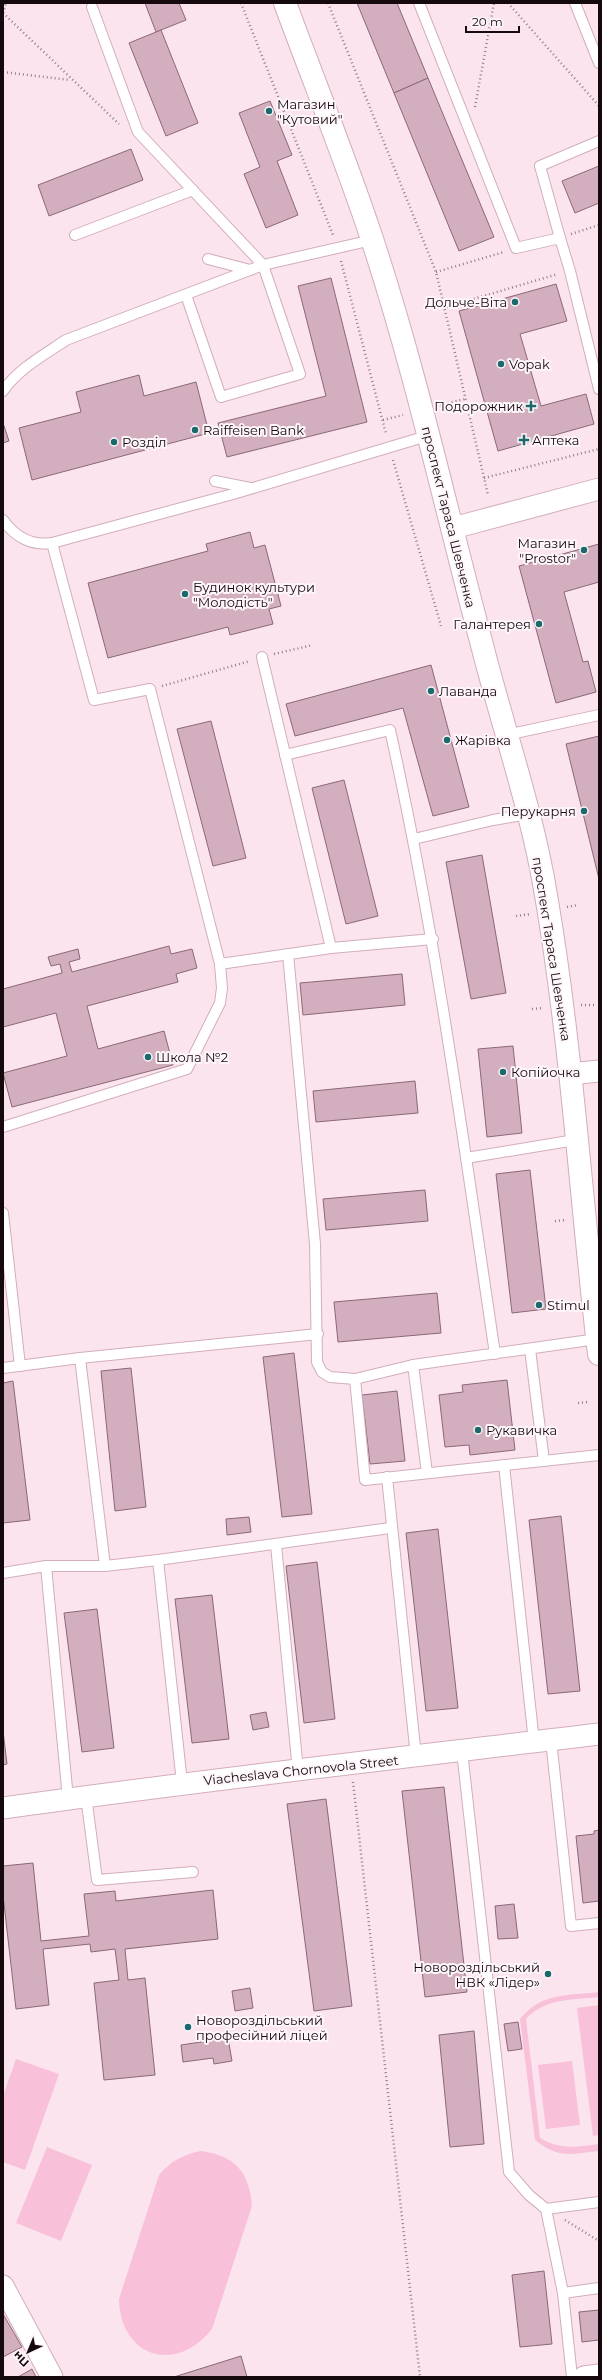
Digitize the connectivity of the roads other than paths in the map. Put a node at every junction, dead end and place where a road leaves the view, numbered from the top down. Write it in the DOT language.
graph roads {
  1 [pos="285,3"];
  2 [pos="419,3"];
  3 [pos="575,3"];
  4 [pos="92,7"];
  5 [pos="599,63"];
  6 [pos="599,141"];
  7 [pos="193,190"];
  8 [pos="75,235"];
  9 [pos="560,238"];
  10 [pos="372,240"];
  11 [pos="208,259"];
  12 [pos="263,265"];
  13 [pos="250,270"];
  14 [pos="186,295"];
  15 [pos="599,389"];
  16 [pos="3,391"];
  17 [pos="427,436"];
  18 [pos="215,481"];
  19 [pos="252,488"];
  20 [pos="599,489"];
  21 [pos="3,520"];
  22 [pos="453,528"];
  23 [pos="52,543"];
  24 [pos="262,657"];
  25 [pos="599,715"];
  26 [pos="506,735"];
  27 [pos="285,755"];
  28 [pos="529,814"];
  29 [pos="414,839"];
  30 [pos="432,939"];
  31 [pos="331,948"];
  32 [pos="288,954"];
  33 [pos="220,964"];
  34 [pos="599,1071"];
  35 [pos="570,1074"];
  36 [pos="3,1126"];
  37 [pos="575,1140"];
  38 [pos="466,1158"];
  39 [pos="3,1213"];
  40 [pos="318,1334"];
  41 [pos="598,1347"];
  42 [pos="530,1349"];
  43 [pos="495,1354"];
  44 [pos="80,1358"];
  45 [pos="413,1365"];
  46 [pos="20,1366"];
  47 [pos="3,1368"];
  48 [pos="355,1379"];
  49 [pos="599,1455"];
  50 [pos="544,1461"];
  51 [pos="504,1465"];
  52 [pos="427,1473"];
  53 [pos="387,1477"];
  54 [pos="390,1528"];
  55 [pos="276,1545"];
  56 [pos="158,1560"];
  57 [pos="46,1566"];
  58 [pos="105,1566"];
  59 [pos="3,1573"];
  60 [pos="599,1734"];
  61 [pos="543,1741"];
  62 [pos="462,1751"];
  63 [pos="416,1757"];
  64 [pos="298,1771"];
  65 [pos="182,1783"];
  66 [pos="77,1798"];
  67 [pos="3,1808"];
  68 [pos="193,1872"];
  69 [pos="599,1923"];
  70 [pos="599,2202"];
  71 [pos="546,2209"];
  72 [pos="3,2286"];
  73 [pos="599,2288"];
  74 [pos="563,2293"];
  75 [pos="599,2375"];
  76 [pos="52,2377"];
  77 [pos="572,2377"];
  78 [pos="584,2377"];
  1 -- 10 [label="street, проспект Тараса Шевченка"];
  2 -- 9 [label="lane"];
  3 -- 5 [label="lane"];
  4 -- 7 [label="lane"];
  6 -- 9 [label="lane"];
  7 -- 8 [label="lane"];
  7 -- 12 [label="lane"];
  9 -- 15 [label="lane"];
  10 -- 12 [label="lane"];
  10 -- 17 [label="street, проспект Тараса Шевченка"];
  11 -- 13 [label="lane"];
  12 -- 13 [label="lane"];
  12 -- 14 [label="lane"];
  13 -- 14 [label="lane"];
  14 -- 16 [label="lane"];
  17 -- 19 [label="lane"];
  17 -- 22 [label="street, проспект Тараса Шевченка"];
  18 -- 19 [label="lane"];
  19 -- 23 [label="lane"];
  20 -- 22 [label="street"];
  21 -- 23 [label="lane"];
  22 -- 26 [label="street, проспект Тараса Шевченка"];
  23 -- 33 [label="lane"];
  24 -- 27 [label="lane"];
  25 -- 26 [label="lane"];
  26 -- 28 [label="street, проспект Тараса Шевченка"];
  27 -- 29 [label="lane"];
  27 -- 31 [label="lane"];
  28 -- 29 [label="lane"];
  28 -- 35 [label="street, проспект Тараса Шевченка"];
  29 -- 30 [label="lane"];
  30 -- 31 [label="lane"];
  30 -- 38 [label="lane"];
  31 -- 32 [label="lane"];
  32 -- 33 [label="lane"];
  32 -- 40 [label="lane"];
  33 -- 36 [label="lane"];
  34 -- 35 [label="street"];
  35 -- 37 [label="street, проспект Тараса Шевченка"];
  37 -- 38 [label="lane"];
  37 -- 41 [label="street, проспект Тараса Шевченка"];
  38 -- 43 [label="lane"];
  39 -- 46 [label="lane"];
  40 -- 44 [label="lane"];
  40 -- 48 [label="lane"];
  41 -- 42 [label="lane"];
  42 -- 43 [label="lane"];
  42 -- 50 [label="lane"];
  43 -- 45 [label="lane"];
  44 -- 46 [label="lane"];
  44 -- 58 [label="lane"];
  45 -- 48 [label="lane"];
  45 -- 52 [label="lane"];
  46 -- 47 [label="lane"];
  48 -- 53 [label="lane"];
  49 -- 50 [label="lane"];
  50 -- 51 [label="lane"];
  51 -- 52 [label="lane"];
  51 -- 61 [label="lane"];
  52 -- 53 [label="lane"];
  53 -- 54 [label="lane"];
  54 -- 55 [label="lane"];
  54 -- 63 [label="lane"];
  55 -- 56 [label="lane"];
  55 -- 64 [label="lane"];
  56 -- 58 [label="lane"];
  56 -- 65 [label="lane"];
  57 -- 58 [label="lane"];
  57 -- 59 [label="lane"];
  57 -- 66 [label="lane"];
  60 -- 61 [label="street, Viacheslava Chornovola Street"];
  61 -- 62 [label="street, Viacheslava Chornovola Street"];
  61 -- 69 [label="lane"];
  62 -- 63 [label="street, Viacheslava Chornovola Street"];
  62 -- 71 [label="lane"];
  63 -- 64 [label="street, Viacheslava Chornovola Street"];
  64 -- 65 [label="street, Viacheslava Chornovola Street"];
  65 -- 66 [label="street, Viacheslava Chornovola Street"];
  66 -- 67 [label="street, Viacheslava Chornovola Street"];
  66 -- 68 [label="lane"];
  70 -- 71 [label="lane"];
  71 -- 74 [label="lane"];
  72 -- 76 [label="street"];
  73 -- 74 [label="lane"];
  74 -- 77 [label="lane"];
  75 -- 78 [label="street"];
}
